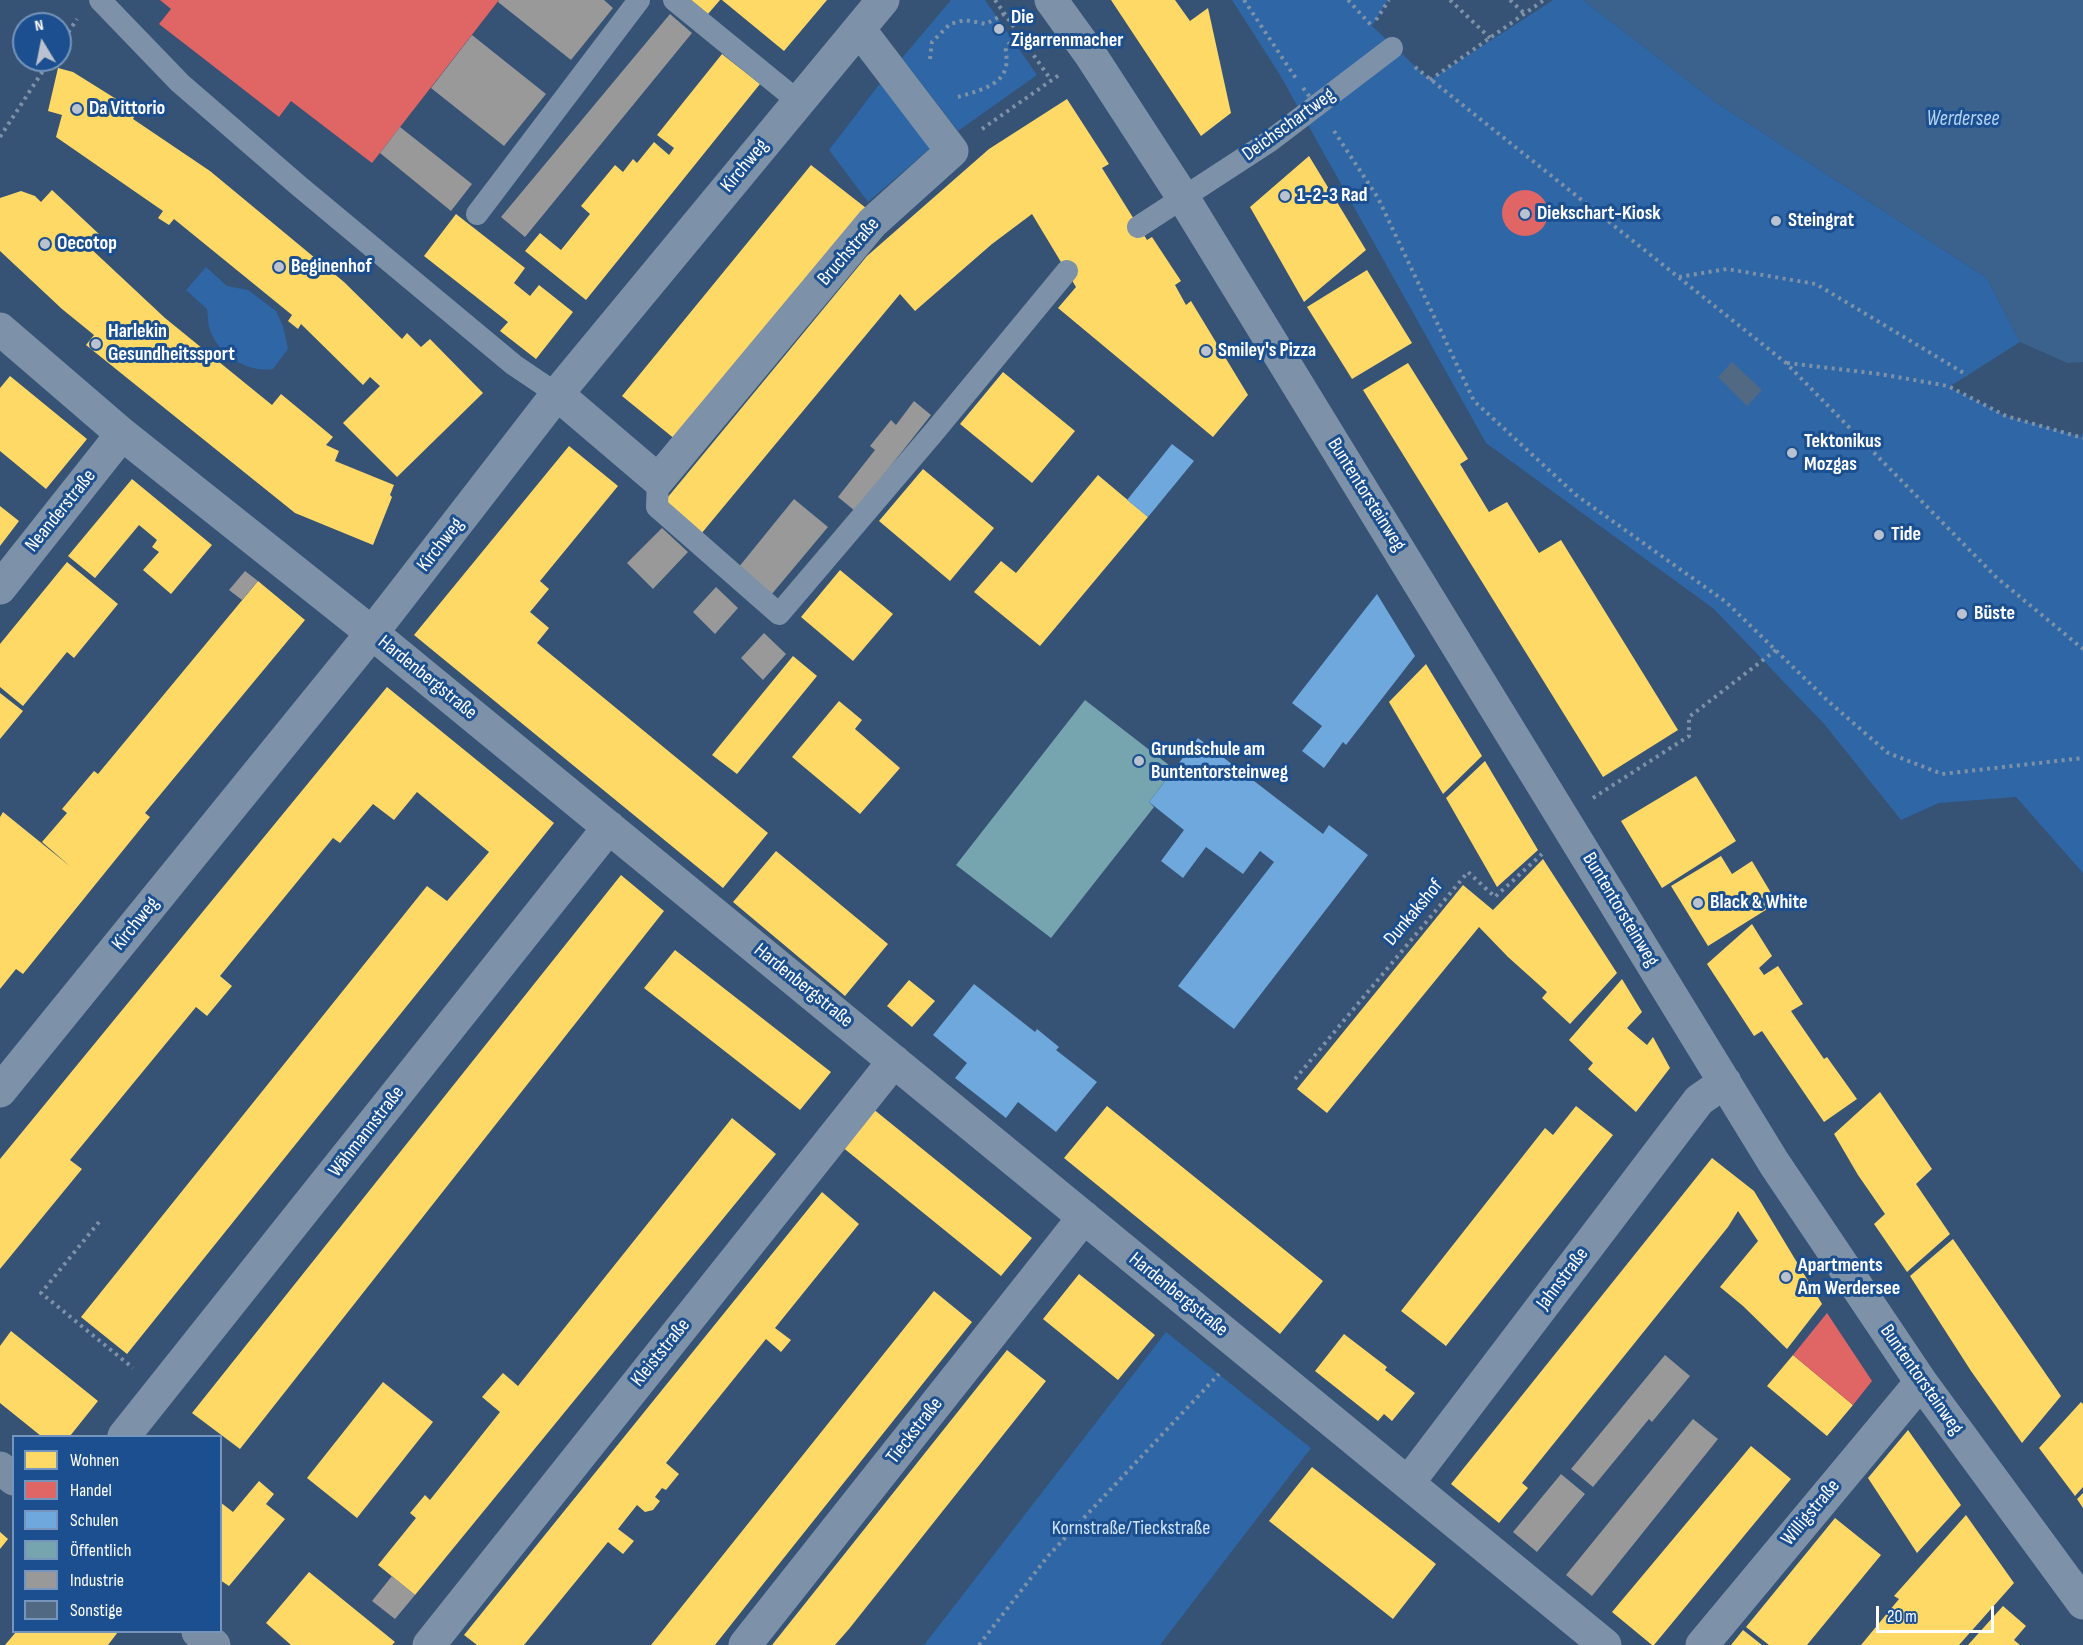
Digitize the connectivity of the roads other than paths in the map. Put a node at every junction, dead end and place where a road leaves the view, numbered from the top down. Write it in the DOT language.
graph roads {
  1 [pos="100,0"];
  2 [pos="639,0"];
  3 [pos="674,0"];
  4 [pos="883,0"];
  5 [pos="1051,0"];
  6 [pos="859,29"];
  7 [pos="1392,48"];
  8 [pos="799,102"];
  9 [pos="1184,199"];
  10 [pos="477,214"];
  11 [pos="1138,227"];
  12 [pos="1067,271"];
  13 [pos="0,328"];
  14 [pos="557,394"];
  15 [pos="122,434"];
  16 [pos="658,480"];
  17 [pos="0,588"];
  18 [pos="372,633"];
  19 [pos="609,827"];
  20 [pos="894,1061"];
  21 [pos="1725,1082"];
  22 [pos="0,1091"];
  23 [pos="1084,1217"];
  24 [pos="1921,1382"];
  25 [pos="126,1435"];
  26 [pos="0,1468"];
  27 [pos="12,1477"];
  28 [pos="1408,1483"];
  29 [pos="2083,1603"];
  30 [pos="199,1633"];
  31 [pos="214,1645"];
  32 [pos="429,1645"];
  33 [pos="746,1645"];
  34 [pos="1605,1645"];
  35 [pos="1702,1645"];
  1 -- 14 [label="lane"];
  2 -- 10 [label="lane"];
  3 -- 8 [label="lane"];
  4 -- 6 [label="street, Kirchweg"];
  5 -- 9 [label="street, Buntentorsteinweg"];
  6 -- 8 [label="street, Kirchweg"];
  6 -- 16 [label="street, Bruchstraße"];
  7 -- 9 [label="lane, Deichschartweg"];
  8 -- 14 [label="street, Kirchweg"];
  9 -- 11 [label="lane"];
  9 -- 21 [label="street, Buntentorsteinweg"];
  12 -- 16 [label="lane"];
  13 -- 15 [label="street, Hardenbergstraße"];
  14 -- 16 [label="street"];
  14 -- 18 [label="street, Kirchweg"];
  15 -- 17 [label="street, Neanderstraße"];
  15 -- 18 [label="street, Hardenbergstraße"];
  18 -- 19 [label="street, Hardenbergstraße"];
  18 -- 22 [label="street, Kirchweg"];
  19 -- 20 [label="street, Hardenbergstraße"];
  19 -- 25 [label="street, Wähmannstraße"];
  20 -- 23 [label="street, Hardenbergstraße"];
  20 -- 32 [label="street, Kleiststraße"];
  21 -- 24 [label="street, Buntentorsteinweg"];
  21 -- 28 [label="street, Jahnstraße"];
  23 -- 28 [label="street, Hardenbergstraße"];
  23 -- 33 [label="street, Tieckstraße"];
  24 -- 29 [label="street, Buntentorsteinweg"];
  24 -- 35 [label="street, Willigstraße"];
  26 -- 27 [label="street"];
  28 -- 34 [label="street, Hardenbergstraße"];
  30 -- 31 [label="street"];
}
